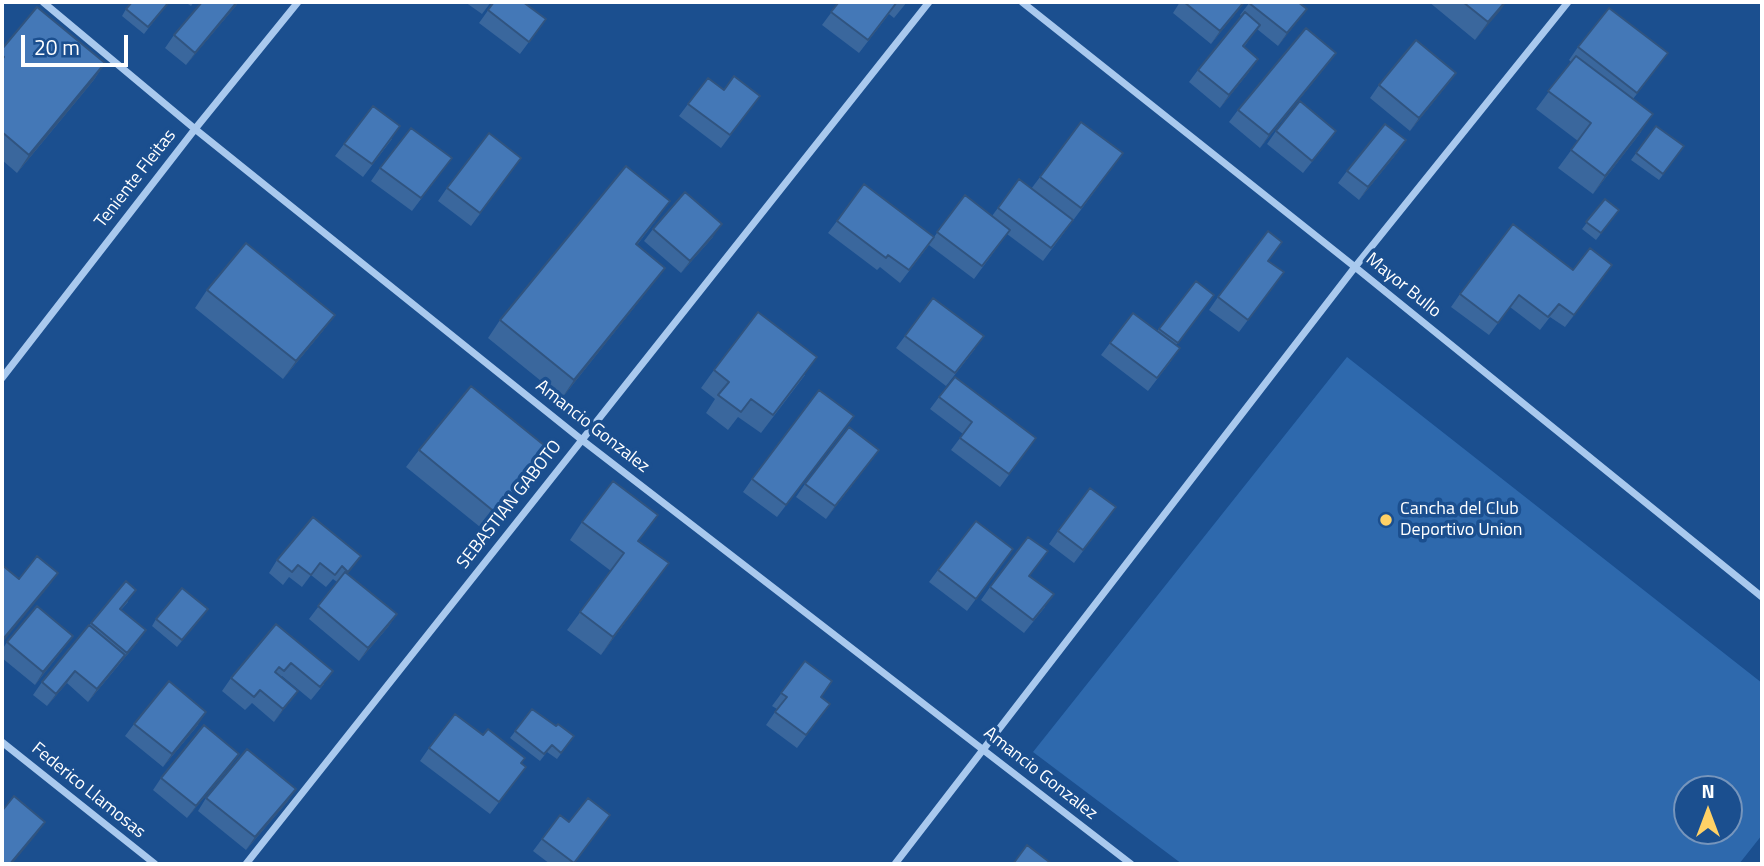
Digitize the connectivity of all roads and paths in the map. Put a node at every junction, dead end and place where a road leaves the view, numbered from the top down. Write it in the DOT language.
graph roads {
  1 [pos="43,2"];
  2 [pos="298,2"];
  3 [pos="929,2"];
  4 [pos="1022,2"];
  5 [pos="1567,2"];
  6 [pos="195,129"];
  7 [pos="1355,267"];
  8 [pos="2,378"];
  9 [pos="582,440"];
  10 [pos="1762,597"];
  11 [pos="2,742"];
  12 [pos="983,749"];
  13 [pos="155,864"];
  14 [pos="246,864"];
  15 [pos="895,864"];
  16 [pos="1131,864"];
  1 -- 6 [label="street, Amancio Gonzalez"];
  2 -- 6 [label="street, Teniente Fleitas"];
  3 -- 9 [label="street, SEBASTIAN GABOTO"];
  4 -- 7 [label="street, Mayor Bullo"];
  5 -- 7 [label="street"];
  6 -- 8 [label="street, Teniente Fleitas"];
  6 -- 9 [label="street, Amancio Gonzalez"];
  7 -- 10 [label="street, Mayor Bullo"];
  7 -- 12 [label="street"];
  9 -- 12 [label="street, Amancio Gonzalez"];
  9 -- 14 [label="street, SEBASTIAN GABOTO"];
  11 -- 13 [label="street, Federico Llamosas"];
  12 -- 15 [label="street"];
  12 -- 16 [label="street, Amancio Gonzalez"];
}
